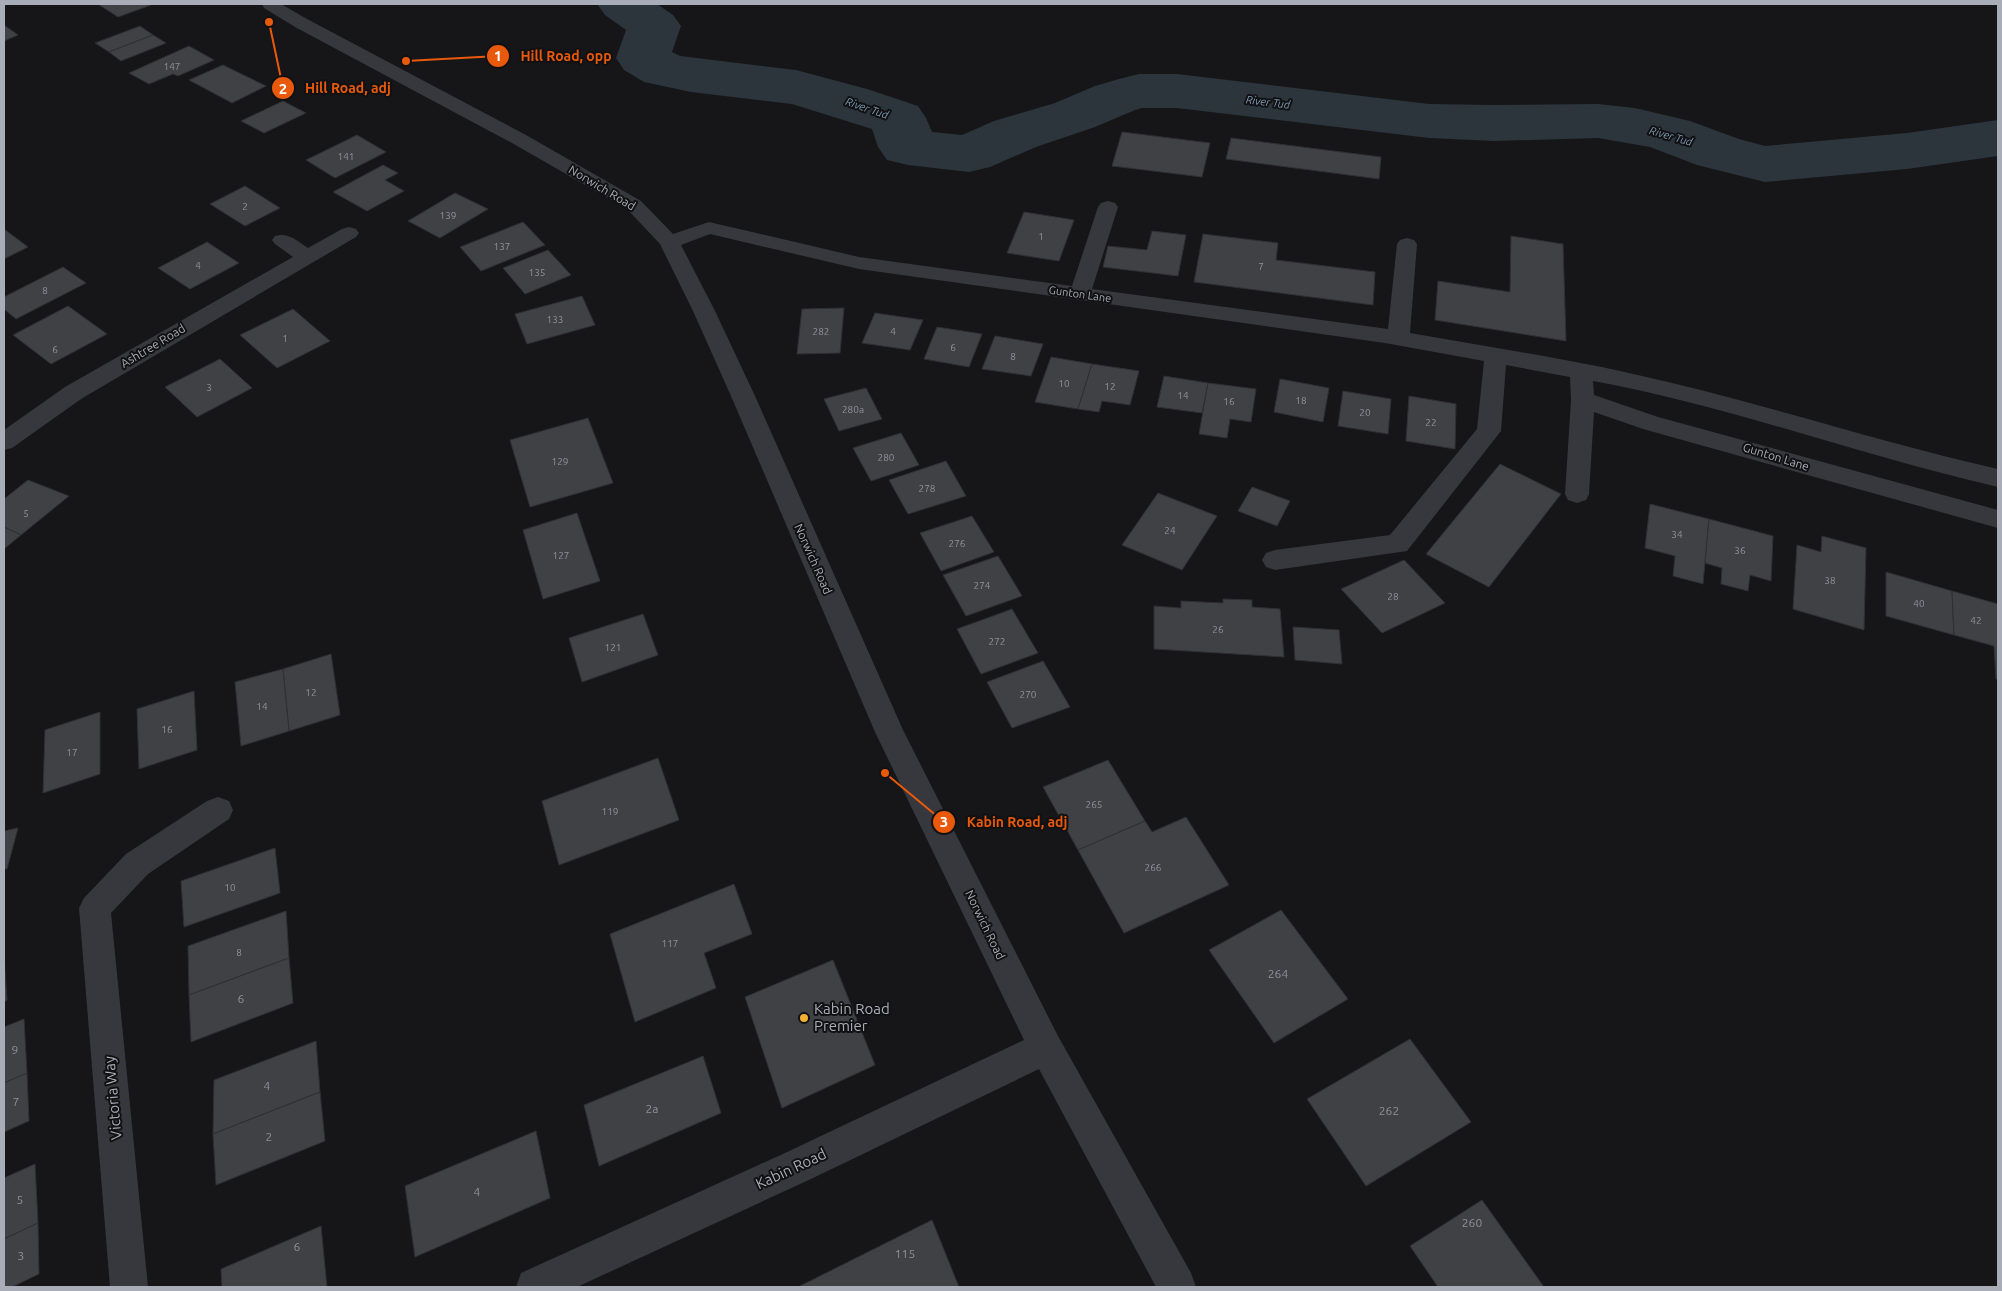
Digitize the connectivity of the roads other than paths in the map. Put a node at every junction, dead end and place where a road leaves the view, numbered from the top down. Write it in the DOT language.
graph roads {
  1 [pos="270,4"];
  2 [pos="1108,207"];
  3 [pos="349,233"];
  4 [pos="282,240"];
  5 [pos="669,242"];
  6 [pos="1406,244"];
  7 [pos="308,257"];
  8 [pos="1080,294"];
  9 [pos="1398,338"];
  10 [pos="1496,356"];
  11 [pos="1581,371"];
  12 [pos="1583,400"];
  13 [pos="4,442"];
  14 [pos="1998,478"];
  15 [pos="1577,494"];
  16 [pos="1998,519"];
  17 [pos="1274,560"];
  18 [pos="218,810"];
  19 [pos="1046,1048"];
  20 [pos="129,1287"];
  21 [pos="535,1287"];
  22 [pos="1177,1287"];
  1 -- 5 [label="street, Norwich Road"];
  2 -- 8 [label="street"];
  3 -- 7 [label="street, Ashtree Road"];
  4 -- 7 [label="street"];
  5 -- 8 [label="street, Gunton Lane"];
  5 -- 19 [label="street, Norwich Road"];
  6 -- 9 [label="street"];
  7 -- 13 [label="street, Ashtree Road"];
  8 -- 9 [label="street, Gunton Lane"];
  9 -- 10 [label="street, Gunton Lane"];
  10 -- 11 [label="street, Gunton Lane"];
  10 -- 17 [label="street"];
  11 -- 12 [label="street"];
  11 -- 14 [label="street, Gunton Lane"];
  12 -- 15 [label="street"];
  12 -- 16 [label="street, Gunton Lane"];
  18 -- 20 [label="street, Victoria Way"];
  19 -- 21 [label="street, Kabin Road"];
  19 -- 22 [label="street, Norwich Road"];
}
